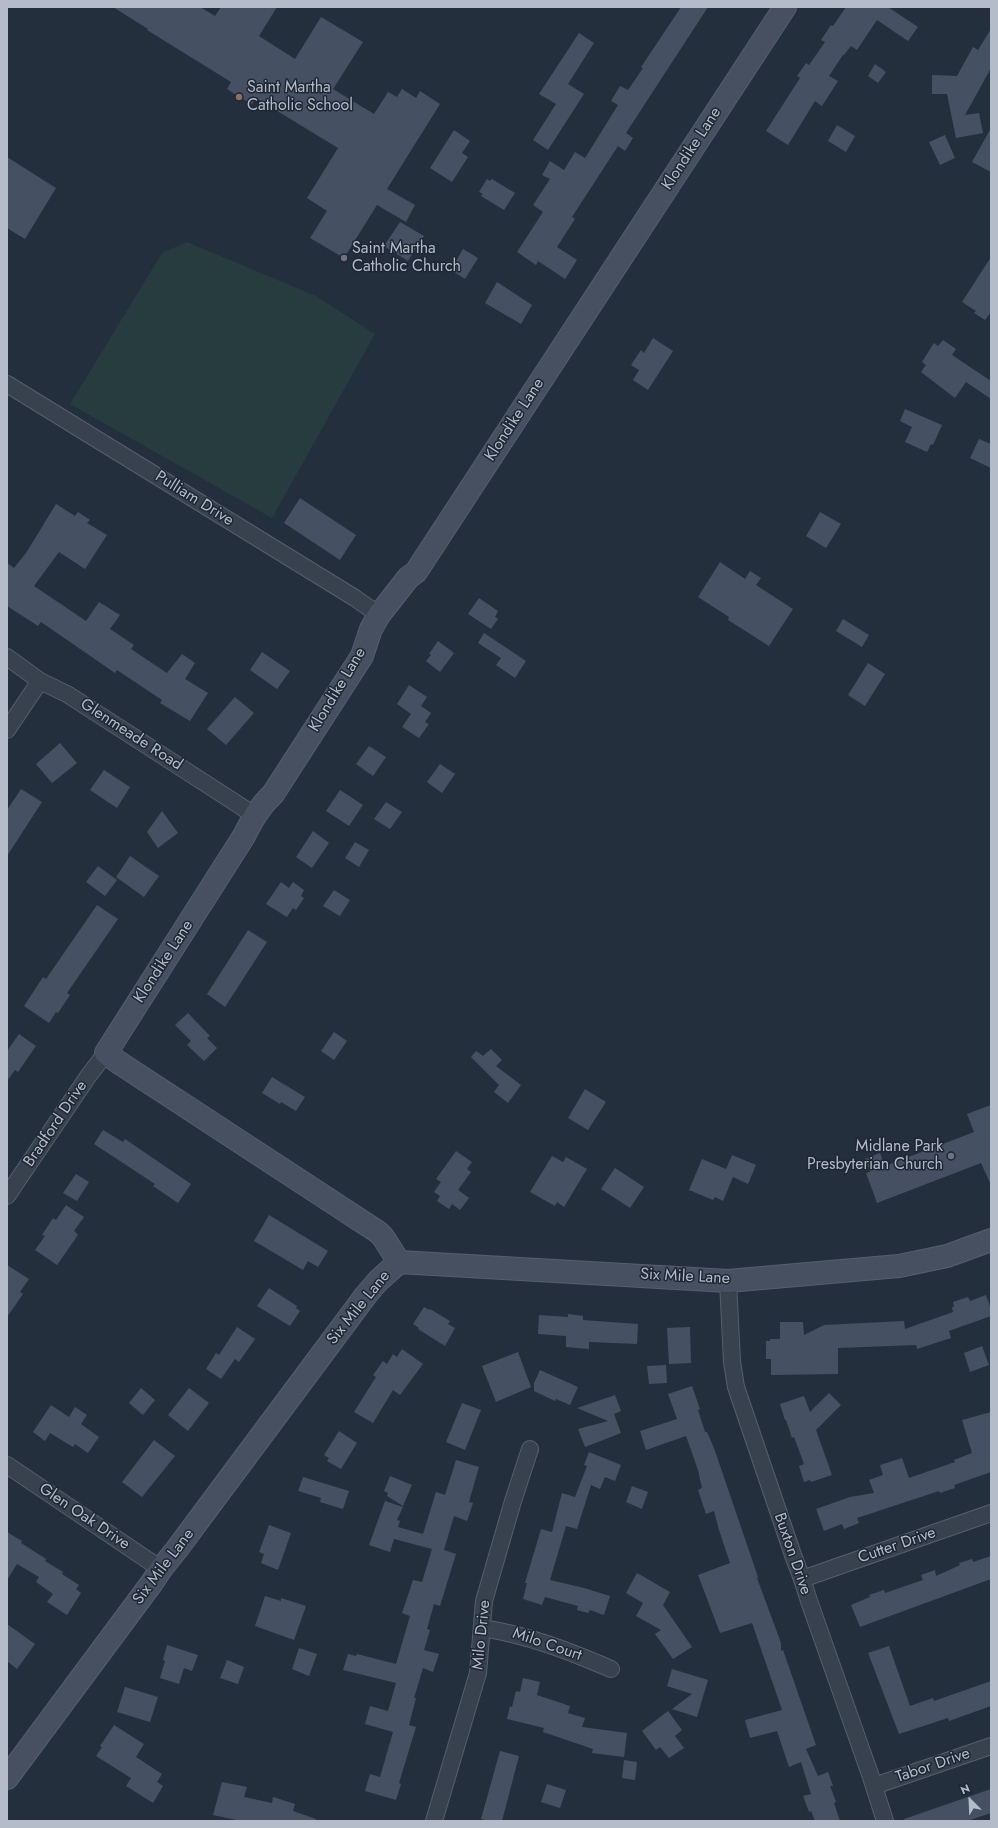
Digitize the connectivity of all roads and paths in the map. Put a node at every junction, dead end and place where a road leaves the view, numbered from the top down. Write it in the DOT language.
graph roads {
  1 [pos="785,7"];
  2 [pos="7,384"];
  3 [pos="379,615"];
  4 [pos="7,657"];
  5 [pos="40,681"];
  6 [pos="7,730"];
  7 [pos="254,816"];
  8 [pos="106,1053"];
  9 [pos="7,1196"];
  10 [pos="991,1240"];
  11 [pos="399,1262"];
  12 [pos="728,1281"];
  13 [pos="530,1449"];
  14 [pos="7,1465"];
  15 [pos="991,1512"];
  16 [pos="161,1569"];
  17 [pos="802,1579"];
  18 [pos="482,1628"];
  19 [pos="612,1669"];
  20 [pos="991,1746"];
  21 [pos="7,1778"];
  22 [pos="874,1786"];
  23 [pos="434,1821"];
  24 [pos="885,1821"];
  1 -- 3 [label="street, Klondike Lane"];
  2 -- 3 [label="street, Pulliam Drive"];
  3 -- 7 [label="street, Klondike Lane"];
  4 -- 5 [label="street, Glenmeade Road"];
  5 -- 6 [label="street"];
  5 -- 7 [label="street, Glenmeade Road"];
  7 -- 8 [label="street, Klondike Lane"];
  8 -- 9 [label="street, Bradford Drive"];
  8 -- 11 [label="street"];
  10 -- 12 [label="street, Six Mile Lane"];
  11 -- 12 [label="street, Six Mile Lane"];
  11 -- 16 [label="street, Six Mile Lane"];
  12 -- 17 [label="street, Buxton Drive"];
  13 -- 18 [label="street, Milo Drive"];
  14 -- 16 [label="street, Glen Oak Drive"];
  15 -- 17 [label="street, Cutter Drive"];
  16 -- 21 [label="street, Six Mile Lane"];
  17 -- 22 [label="street, Buxton Drive"];
  18 -- 19 [label="street, Milo Court"];
  18 -- 23 [label="street, Milo Drive"];
  20 -- 22 [label="street, Tabor Drive"];
  22 -- 24 [label="street, Buxton Drive"];
}
